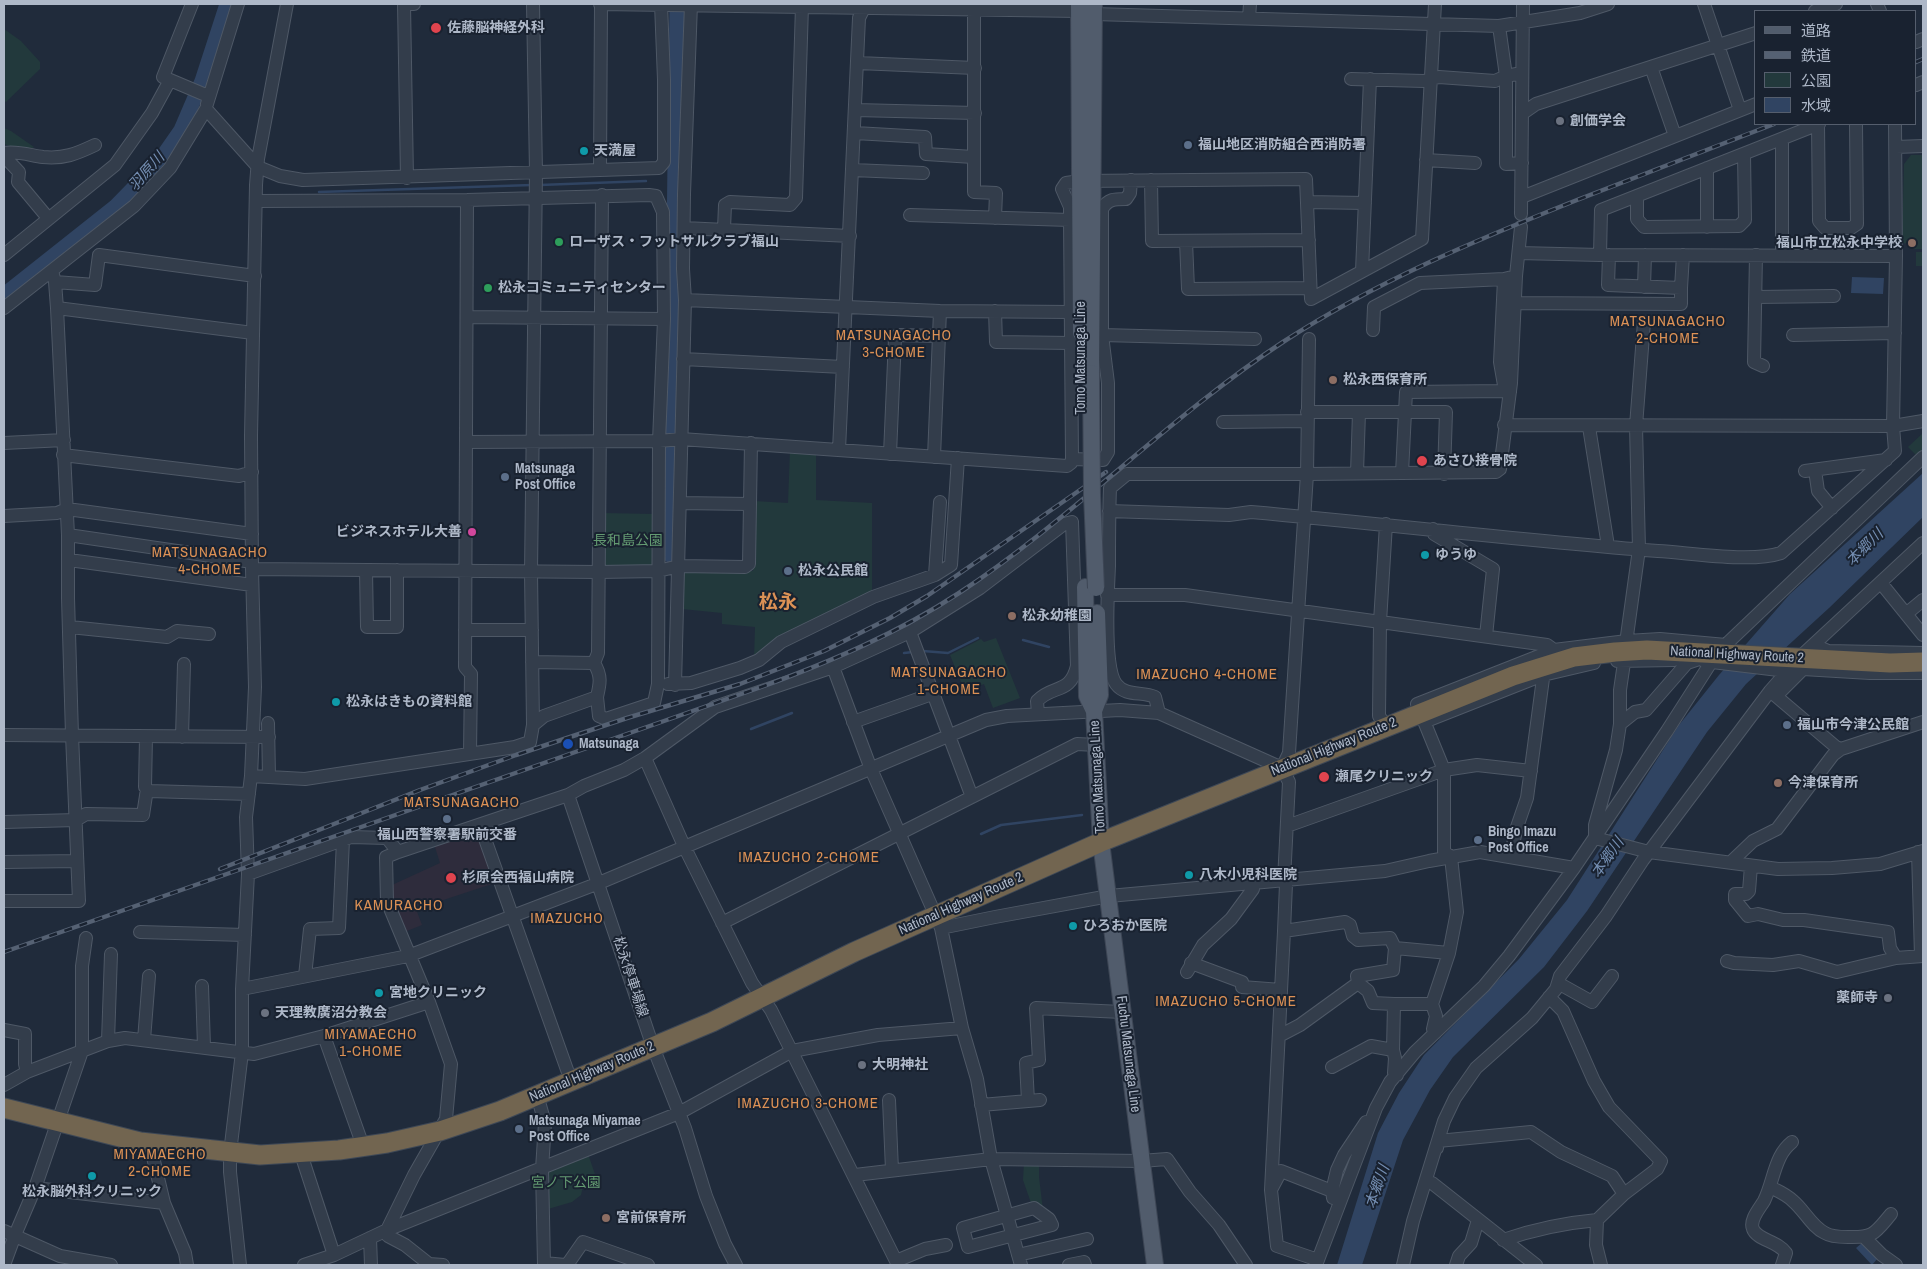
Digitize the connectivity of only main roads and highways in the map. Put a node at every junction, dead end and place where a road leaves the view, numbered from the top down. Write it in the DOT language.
graph roads {
  1 [pos="1087,8"];
  2 [pos="1923,662"];
  3 [pos="1101,842"];
  4 [pos="4,1108"];
  5 [pos="1154,1265"];
  1 -- 3 [label="main road, Tomo Matsunaga Line, bridge"];
  2 -- 3 [label="highway, National Highway Route 2"];
  3 -- 4 [label="highway, National Highway Route 2"];
  3 -- 5 [label="main road, Fuchu Matsunaga Line"];
}
